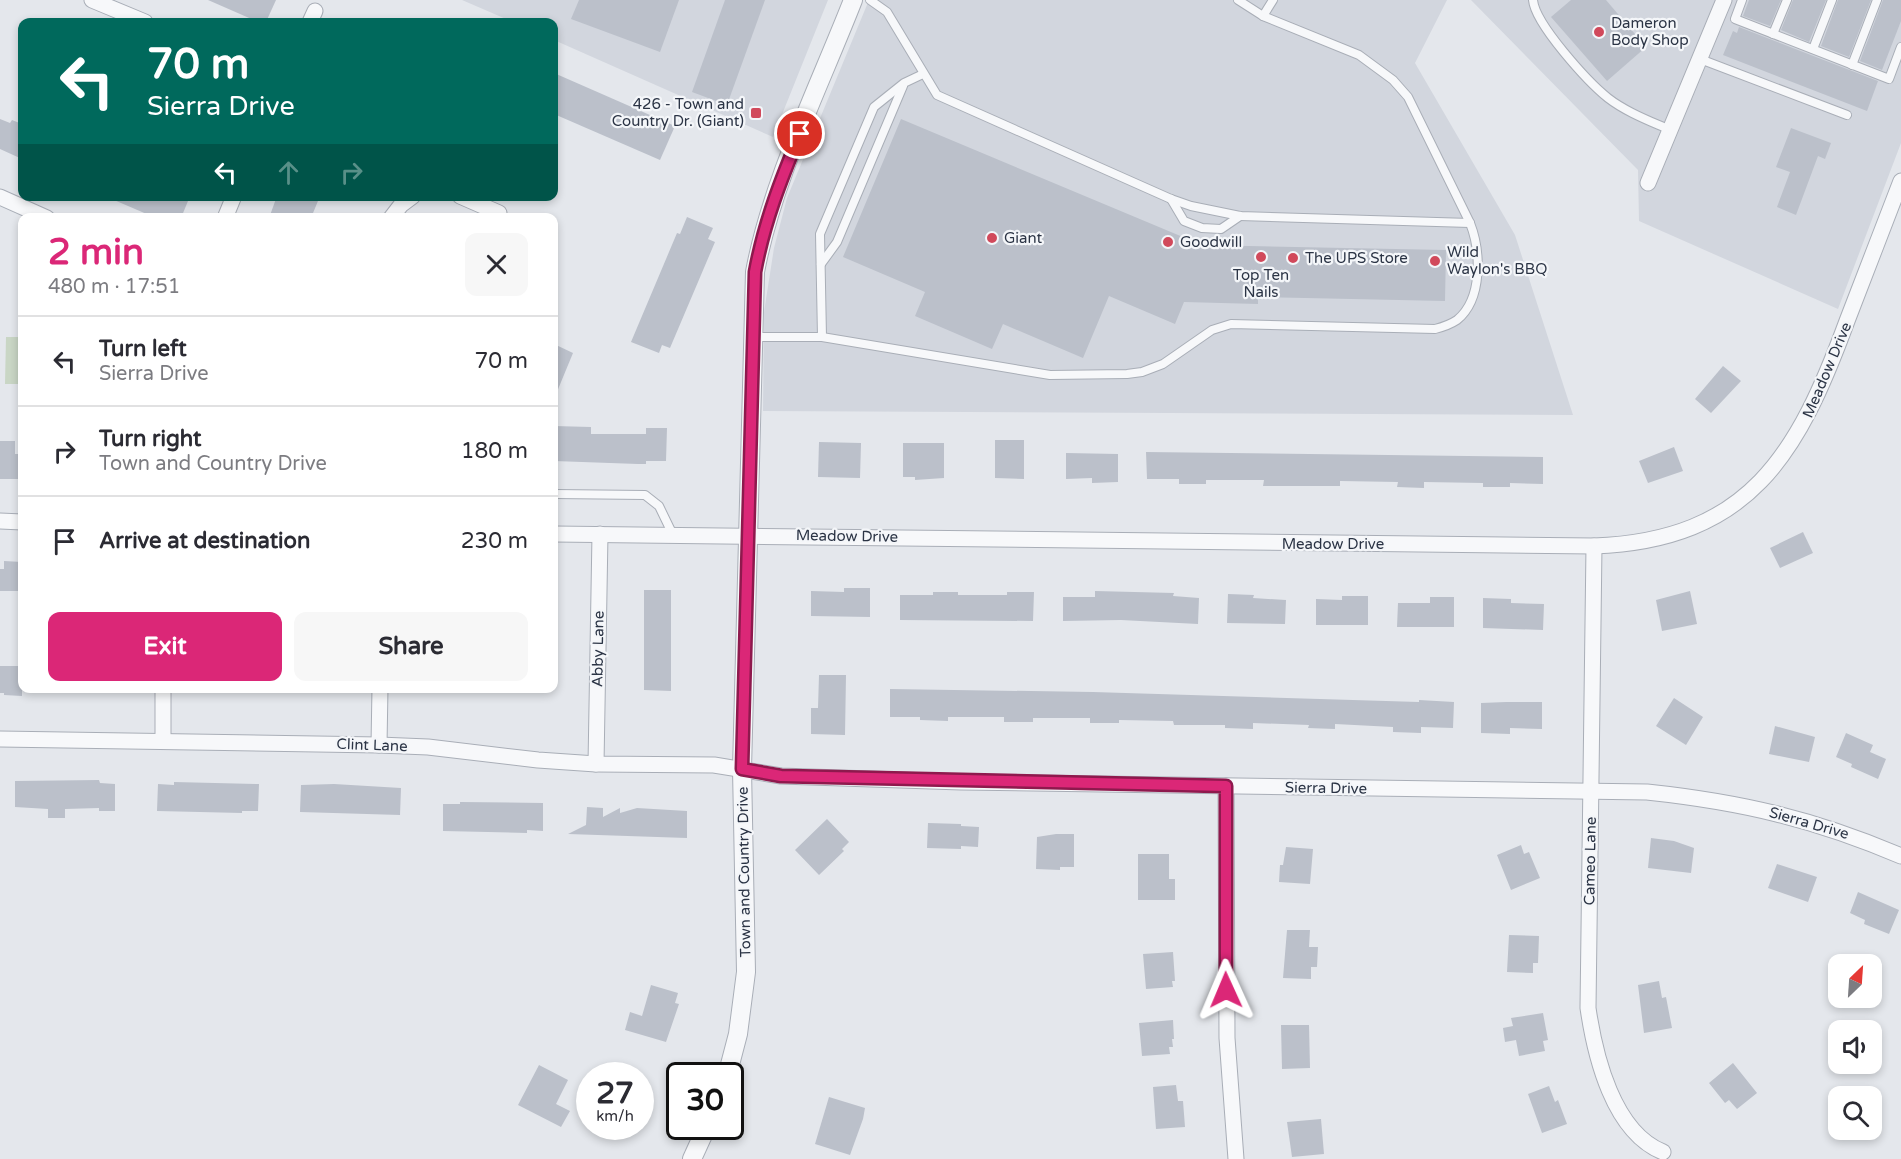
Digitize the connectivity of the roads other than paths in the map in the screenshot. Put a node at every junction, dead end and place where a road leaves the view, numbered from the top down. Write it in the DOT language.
graph roads {
  1 [pos="92,0"];
  2 [pos="854,0"];
  3 [pos="870,0"];
  4 [pos="1238,0"];
  5 [pos="1273,0"];
  6 [pos="1533,0"];
  7 [pos="1724,0"];
  8 [pos="1742,0"];
  9 [pos="1788,0"];
  10 [pos="1832,0"];
  11 [pos="1877,0"];
  12 [pos="1263,16"];
  13 [pos="135,18"];
  14 [pos="1773,34"];
  15 [pos="1901,46"];
  16 [pos="1813,50"];
  17 [pos="1700,59"];
  18 [pos="1852,65"];
  19 [pos="923,74"];
  20 [pos="903,84"];
  21 [pos="1847,115"];
  22 [pos="1670,130"];
  23 [pos="1901,181"];
  24 [pos="1648,183"];
  25 [pos="0,197"];
  26 [pos="1171,199"];
  27 [pos="406,201"];
  28 [pos="472,201"];
  29 [pos="1896,209"];
  30 [pos="36,213"];
  31 [pos="395,213"];
  32 [pos="500,213"];
  33 [pos="1240,216"];
  34 [pos="1470,223"];
  35 [pos="821,264"];
  36 [pos="752,337"];
  37 [pos="822,337"];
  38 [pos="558,494"];
  39 [pos="0,521"];
  40 [pos="18,522"];
  41 [pos="558,534"];
  42 [pos="600,534"];
  43 [pos="673,535"];
  44 [pos="750,535"];
  45 [pos="1594,546"];
  46 [pos="163,693"];
  47 [pos="380,693"];
  48 [pos="0,739"];
  49 [pos="163,741"];
  50 [pos="379,745"];
  51 [pos="596,764"];
  52 [pos="742,769"];
  53 [pos="1226,786"];
  54 [pos="1591,791"];
  55 [pos="1901,856"];
  56 [pos="731,1062"];
  57 [pos="701,1140"];
  58 [pos="1663,1152"];
  59 [pos="692,1159"];
  60 [pos="1236,1159"];
  1 -- 13 [label="street"];
  2 -- 36 [label="street, Town and Country Drive"];
  3 -- 19 [label="lane"];
  4 -- 12 [label="lane"];
  5 -- 12 [label="lane"];
  6 -- 22 [label="lane"];
  7 -- 17 [label="street"];
  8 -- 14 [label="lane"];
  9 -- 14 [label="lane"];
  10 -- 16 [label="lane"];
  11 -- 18 [label="lane"];
  12 -- 34 [label="lane"];
  14 -- 16 [label="lane"];
  15 -- 18 [label="lane"];
  16 -- 18 [label="lane"];
  17 -- 21 [label="lane"];
  17 -- 22 [label="street"];
  19 -- 20 [label="lane"];
  19 -- 26 [label="lane"];
  20 -- 35 [label="lane"];
  20 -- 35 [label="lane"];
  22 -- 24 [label="street"];
  23 -- 29 [label="street, Meadow Drive"];
  25 -- 30 [label="street"];
  26 -- 33 [label="lane"];
  26 -- 33 [label="lane"];
  27 -- 31 [label="street"];
  28 -- 32 [label="street"];
  29 -- 45 [label="street, Meadow Drive"];
  33 -- 34 [label="lane"];
  34 -- 37 [label="lane"];
  35 -- 37 [label="lane"];
  36 -- 37 [label="lane"];
  36 -- 44 [label="street, Town and Country Drive"];
  38 -- 43 [label="lane"];
  39 -- 40 [label="street"];
  41 -- 42 [label="street, Meadow Drive"];
  42 -- 43 [label="street, Meadow Drive"];
  42 -- 51 [label="street, Abby Lane"];
  43 -- 44 [label="street, Meadow Drive"];
  44 -- 45 [label="street, Meadow Drive"];
  44 -- 52 [label="street, Town and Country Drive"];
  45 -- 54 [label="street, Cameo Lane"];
  46 -- 49 [label="street"];
  47 -- 50 [label="street"];
  48 -- 49 [label="street, Clint Lane"];
  49 -- 50 [label="street, Clint Lane"];
  50 -- 51 [label="street, Clint Lane"];
  51 -- 52 [label="street, Clint Lane"];
  52 -- 53 [label="street, Sierra Drive"];
  52 -- 56 [label="street, Town and Country Drive"];
  53 -- 54 [label="street, Sierra Drive"];
  53 -- 60 [label="street"];
  54 -- 55 [label="street, Sierra Drive"];
  54 -- 58 [label="street, Cameo Lane"];
  57 -- 59 [label="street"];
}
